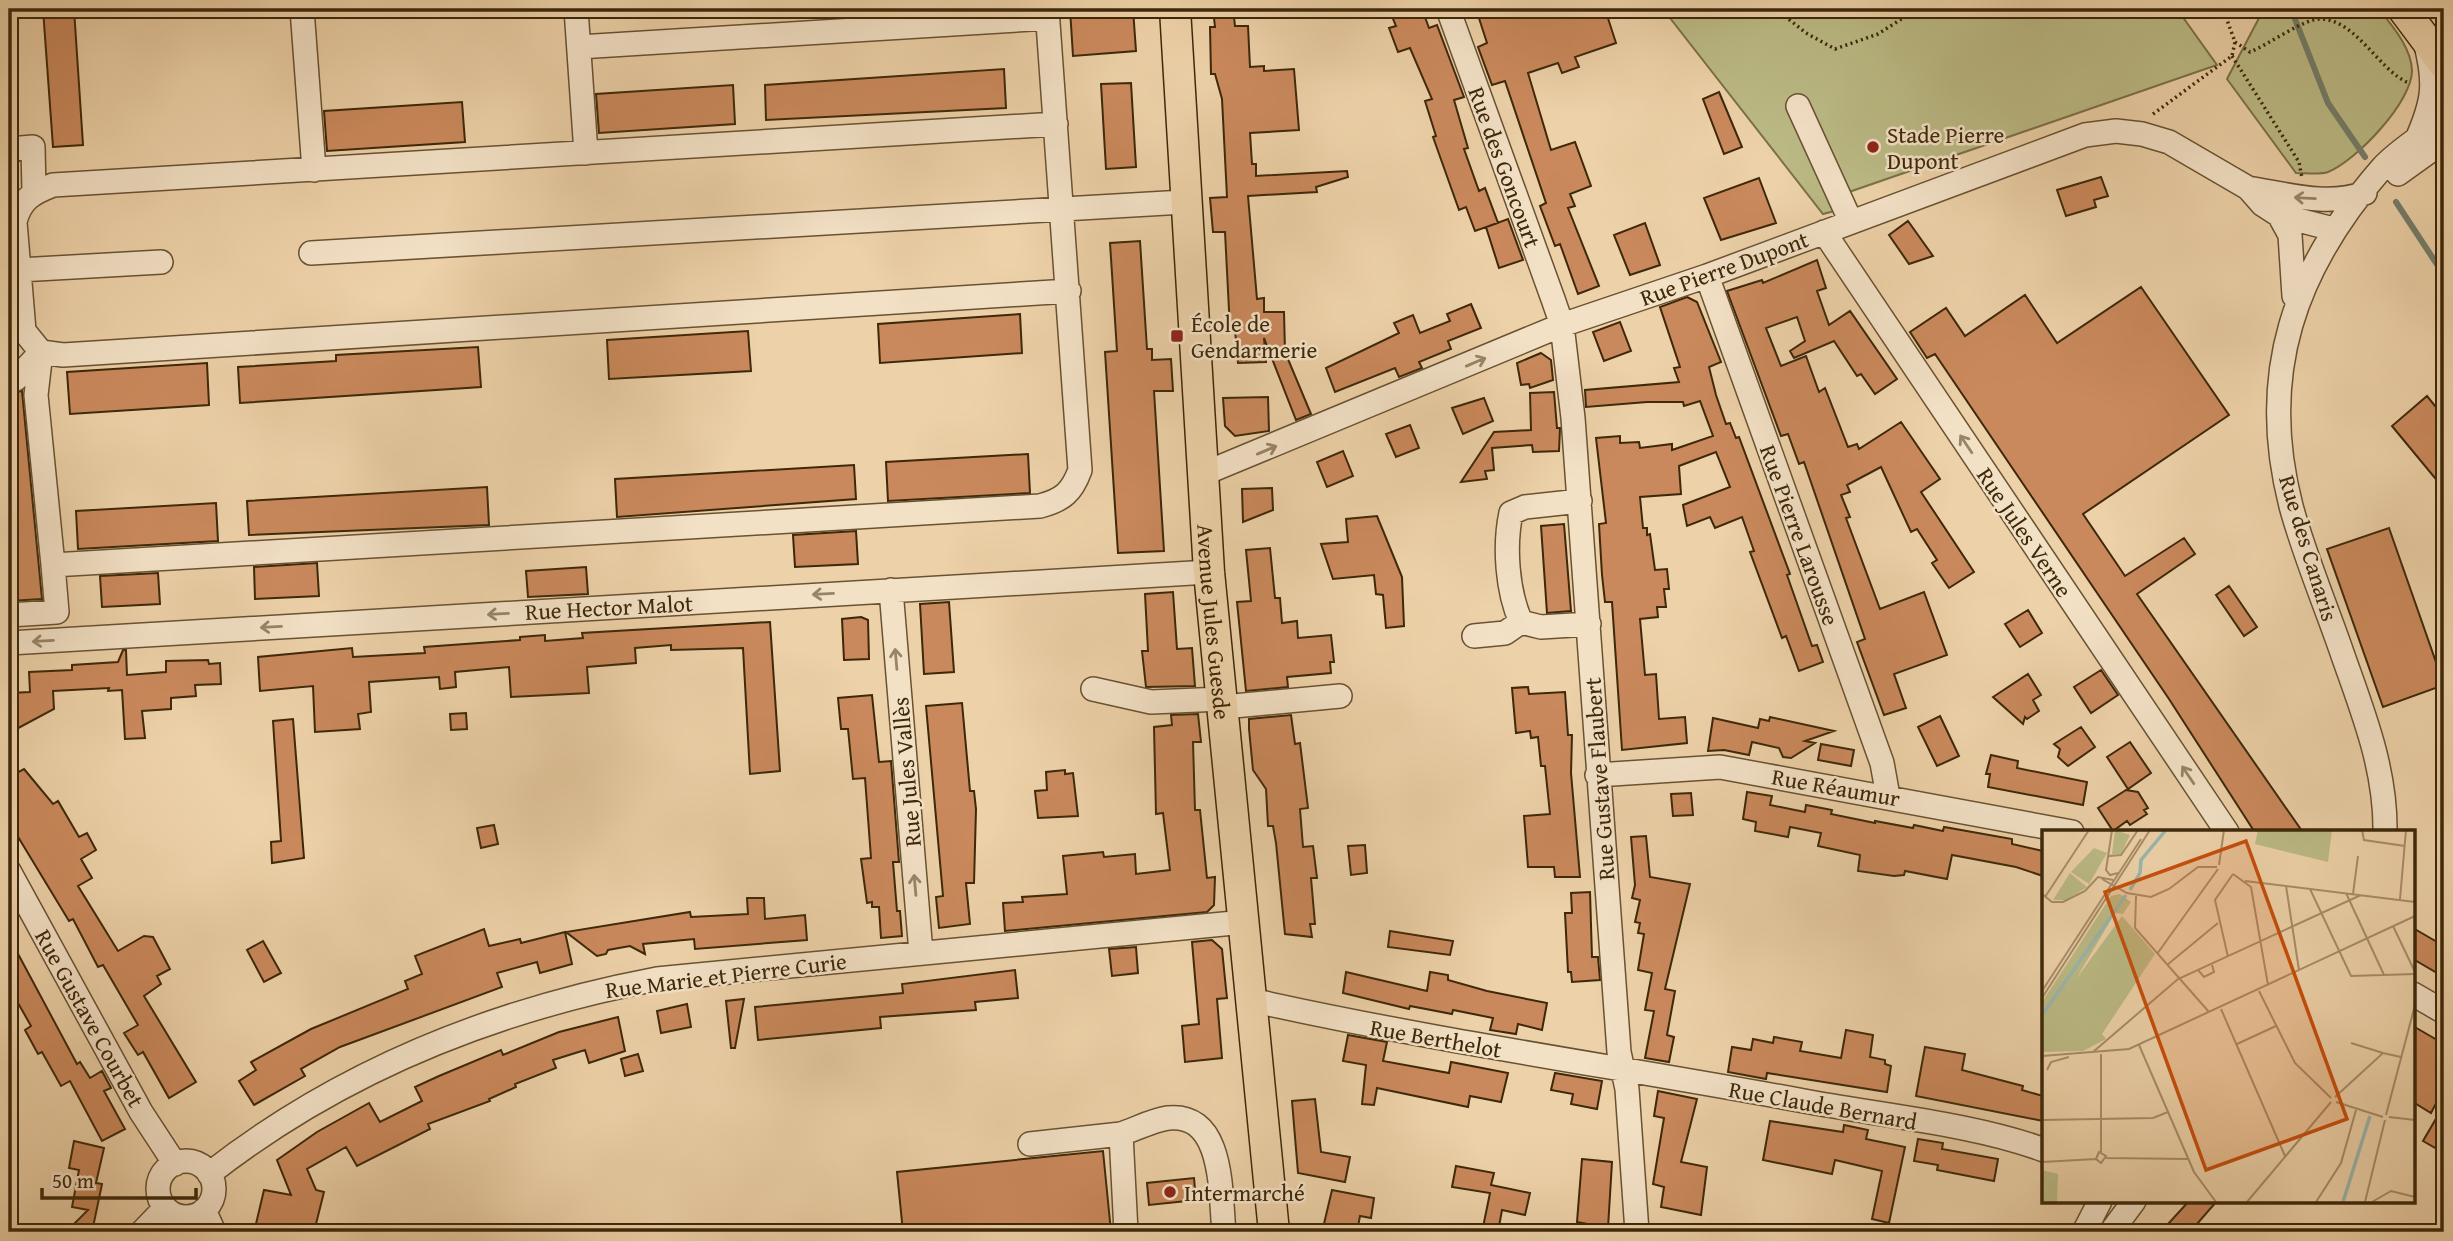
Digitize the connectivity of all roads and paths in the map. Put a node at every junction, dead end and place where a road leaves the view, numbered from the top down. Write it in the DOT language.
graph roads {
  1 [pos="302,9"];
  2 [pos="576,9"];
  3 [pos="1175,9"];
  4 [pos="1448,9"];
  5 [pos="1776,9"];
  6 [pos="1917,9"];
  7 [pos="2223,9"];
  8 [pos="2403,9"];
  9 [pos="1048,13"];
  10 [pos="2425,38"];
  11 [pos="2235,42"];
  12 [pos="579,47"];
  13 [pos="2232,56"];
  14 [pos="2444,64"];
  15 [pos="2411,84"];
  16 [pos="1798,106"];
  17 [pos="2444,119"];
  18 [pos="1056,124"];
  19 [pos="2142,134"];
  20 [pos="2444,141"];
  21 [pos="9,149"];
  22 [pos="2428,149"];
  23 [pos="586,153"];
  24 [pos="314,170"];
  25 [pos="2303,181"];
  26 [pos="2248,188"];
  27 [pos="34,192"];
  28 [pos="2363,194"];
  29 [pos="1184,202"];
  30 [pos="1063,208"];
  31 [pos="2279,215"];
  32 [pos="1851,222"];
  33 [pos="2333,229"];
  34 [pos="1824,232"];
  35 [pos="311,253"];
  36 [pos="161,262"];
  37 [pos="19,271"];
  38 [pos="1707,275"];
  39 [pos="1069,291"];
  40 [pos="2294,312"];
  41 [pos="1562,325"];
  42 [pos="41,352"];
  43 [pos="9,379"];
  44 [pos="1203,474"];
  45 [pos="1580,501"];
  46 [pos="53,565"];
  47 [pos="1209,572"];
  48 [pos="891,590"];
  49 [pos="9,615"];
  50 [pos="1521,622"];
  51 [pos="1589,624"];
  52 [pos="1474,636"];
  53 [pos="9,643"];
  54 [pos="1093,689"];
  55 [pos="1340,696"];
  56 [pos="1223,703"];
  57 [pos="1597,775"];
  58 [pos="1888,796"];
  59 [pos="2067,830"];
  60 [pos="2226,830"];
  61 [pos="2385,830"];
  62 [pos="9,871"];
  63 [pos="1244,922"];
  64 [pos="921,953"];
  65 [pos="2414,995"];
  66 [pos="1251,999"];
  67 [pos="2444,1012"];
  68 [pos="1623,1069"];
  69 [pos="1121,1134"];
  70 [pos="1030,1144"];
  71 [pos="2037,1145"];
  72 [pos="175,1164"];
  73 [pos="209,1174"];
  74 [pos="2099,1202"];
  75 [pos="2133,1202"];
  76 [pos="165,1208"];
  77 [pos="204,1210"];
  78 [pos="142,1232"];
  79 [pos="214,1232"];
  80 [pos="1126,1232"];
  81 [pos="1224,1232"];
  82 [pos="1274,1232"];
  83 [pos="1637,1232"];
  84 [pos="2084,1232"];
  85 [pos="2111,1232"];
  1 -- 24 [label="street"];
  2 -- 12 [label="street"];
  3 -- 29 [label="main road, Avenue Jules Guesde"];
  4 -- 41 [label="street, Rue des Goncourt"];
  5 -- 6 [label="path"];
  7 -- 11 [label="path"];
  8 -- 10 [label="main road"];
  9 -- 12 [label="street"];
  9 -- 18 [label="street"];
  10 -- 14 [label="main road"];
  10 -- 22 [label="street"];
  11 -- 13 [label="path"];
  11 -- 15 [label="path"];
  12 -- 23 [label="street"];
  13 -- 19 [label="path"];
  13 -- 25 [label="path"];
  16 -- 32 [label="street"];
  17 -- 22 [label="street"];
  18 -- 23 [label="street"];
  18 -- 30 [label="street"];
  19 -- 26 [label="street, Rue Pierre Dupont"];
  19 -- 32 [label="street, Rue Pierre Dupont"];
  20 -- 22 [label="street"];
  21 -- 27 [label="street"];
  22 -- 28 [label="street, Rue des Canaris"];
  23 -- 24 [label="street"];
  24 -- 27 [label="street"];
  28 -- 26 [label="street, one-way"];
  26 -- 31 [label="street"];
  27 -- 37 [label="street"];
  28 -- 33 [label="street, Rue des Canaris"];
  29 -- 30 [label="street"];
  29 -- 44 [label="main road, Avenue Jules Guesde"];
  30 -- 35 [label="street"];
  30 -- 39 [label="street"];
  31 -- 33 [label="street"];
  31 -- 40 [label="street"];
  32 -- 34 [label="street, Rue Pierre Dupont"];
  33 -- 40 [label="street, Rue des Canaris"];
  34 -- 38 [label="street, Rue Pierre Dupont"];
  60 -- 34 [label="street, Rue Jules Verne, one-way"];
  36 -- 37 [label="street"];
  37 -- 42 [label="street"];
  38 -- 41 [label="street, Rue Pierre Dupont"];
  38 -- 58 [label="street, Rue Pierre Larousse"];
  39 -- 42 [label="street"];
  39 -- 46 [label="street"];
  40 -- 61 [label="street, Rue des Canaris"];
  44 -- 41 [label="street, Rue Pierre Dupont, one-way"];
  41 -- 45 [label="street, Rue Gustave Flaubert"];
  42 -- 43 [label="street"];
  42 -- 46 [label="street"];
  44 -- 47 [label="main road, Avenue Jules Guesde"];
  45 -- 50 [label="street"];
  45 -- 51 [label="street, Rue Gustave Flaubert"];
  46 -- 49 [label="street"];
  47 -- 48 [label="street, Rue Hector Malot"];
  47 -- 56 [label="main road, Avenue Jules Guesde"];
  48 -- 53 [label="street, Rue Hector Malot, one-way"];
  64 -- 48 [label="street, Rue Jules Vallès, one-way"];
  50 -- 51 [label="street"];
  50 -- 52 [label="street"];
  51 -- 57 [label="street, Rue Gustave Flaubert"];
  54 -- 56 [label="street"];
  55 -- 56 [label="street"];
  56 -- 63 [label="main road, Avenue Jules Guesde"];
  57 -- 58 [label="street, Rue Réaumur"];
  57 -- 68 [label="street, Rue Gustave Flaubert"];
  58 -- 59 [label="street, Rue Réaumur"];
  62 -- 72 [label="street, Rue Gustave Courbet"];
  63 -- 64 [label="street, Rue Marie et Pierre Curie"];
  63 -- 66 [label="main road, Avenue Jules Guesde"];
  64 -- 73 [label="street, Rue Marie et Pierre Curie"];
  65 -- 67 [label="street"];
  66 -- 68 [label="street, Rue Berthelot"];
  66 -- 82 [label="main road, Avenue Jules Guesde"];
  68 -- 71 [label="street, Rue Claude Bernard"];
  68 -- 83 [label="street, Rue Gustave Flaubert"];
  69 -- 70 [label="street"];
  69 -- 80 [label="street"];
  69 -- 81 [label="street"];
  72 -- 73 [label="street"];
  72 -- 76 [label="street"];
  73 -- 77 [label="street"];
  74 -- 84 [label="street"];
  75 -- 85 [label="street"];
  76 -- 77 [label="street"];
  76 -- 78 [label="street"];
  77 -- 79 [label="street"];
}
